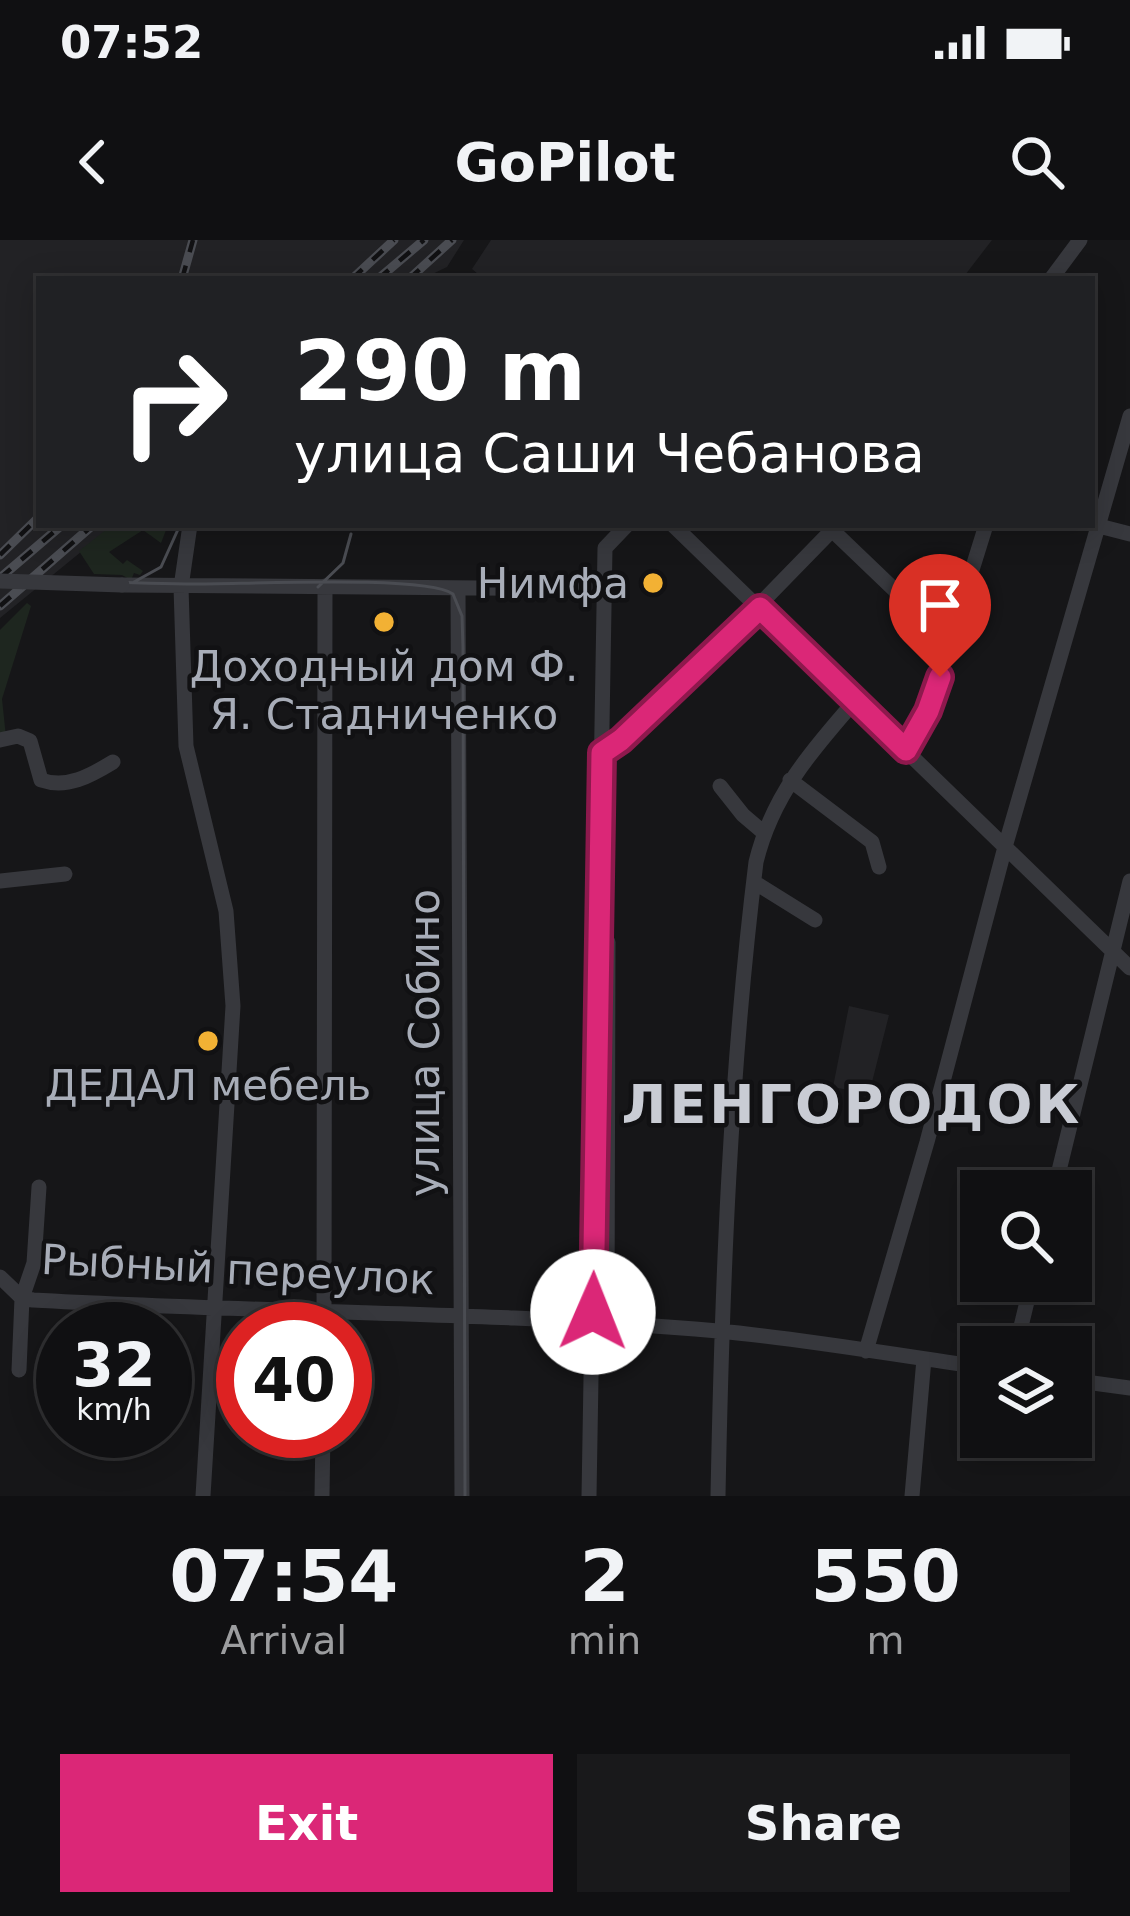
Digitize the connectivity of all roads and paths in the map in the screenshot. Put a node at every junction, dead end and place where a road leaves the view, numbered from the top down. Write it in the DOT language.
graph roads {
  1 [pos="1080,240"];
  2 [pos="1053,276"];
  3 [pos="1130,416"];
  4 [pos="1096,525"];
  5 [pos="190,528"];
  6 [pos="605,528"];
  7 [pos="624,528"];
  8 [pos="676,528"];
  9 [pos="835,528"];
  10 [pos="985,528"];
  11 [pos="1130,534"];
  12 [pos="605,548"];
  13 [pos="0,581"];
  14 [pos="325,586"];
  15 [pos="181,587"];
  16 [pos="458,589"];
  17 [pos="604,589"];
  18 [pos="760,608"];
  19 [pos="951,644"];
  20 [pos="855,701"];
  21 [pos="3,738"];
  22 [pos="906,750"];
  23 [pos="602,753"];
  24 [pos="113,762"];
  25 [pos="790,780"];
  26 [pos="720,786"];
  27 [pos="764,832"];
  28 [pos="1005,847"];
  29 [pos="879,867"];
  30 [pos="64,874"];
  31 [pos="0,881"];
  32 [pos="1130,881"];
  33 [pos="754,882"];
  34 [pos="815,920"];
  35 [pos="1112,950"];
  36 [pos="1130,968"];
  37 [pos="1059,1170"];
  38 [pos="39,1187"];
  39 [pos="0,1277"];
  40 [pos="22,1298"];
  41 [pos="324,1302"];
  42 [pos="214,1310"];
  43 [pos="372,1311"];
  44 [pos="461,1316"];
  45 [pos="600,1323"];
  46 [pos="722,1331"];
  47 [pos="866,1351"];
  48 [pos="924,1359"];
  49 [pos="960,1364"];
  50 [pos="19,1370"];
  51 [pos="1092,1383"];
  52 [pos="1130,1388"];
  53 [pos="323,1458"];
  54 [pos="203,1496"];
  55 [pos="322,1496"];
  56 [pos="462,1496"];
  57 [pos="589,1496"];
  58 [pos="718,1496"];
  59 [pos="912,1496"];
  1 -- 2 [label="street"];
  3 -- 4 [label="street"];
  4 -- 11 [label="street"];
  4 -- 28 [label="street"];
  5 -- 15 [label="street"];
  6 -- 12 [label="street"];
  7 -- 12 [label="street"];
  8 -- 18 [label="street"];
  9 -- 18 [label="street"];
  9 -- 19 [label="street"];
  10 -- 19 [label="street"];
  12 -- 17 [label="street"];
  13 -- 15 [label="street, bridge"];
  14 -- 15 [label="street"];
  14 -- 16 [label="street"];
  14 -- 41 [label="street"];
  15 -- 42 [label="street"];
  16 -- 17 [label="street"];
  16 -- 44 [label="street, улица Собино"];
  17 -- 23 [label="street"];
  18 -- 20 [label="street"];
  18 -- 23 [label="street"];
  19 -- 22 [label="street"];
  20 -- 22 [label="street"];
  20 -- 25 [label="street"];
  21 -- 24 [label="street"];
  22 -- 28 [label="street"];
  23 -- 45 [label="street"];
  25 -- 27 [label="street"];
  25 -- 29 [label="street"];
  26 -- 27 [label="street"];
  27 -- 33 [label="street"];
  28 -- 35 [label="street"];
  28 -- 47 [label="street"];
  30 -- 31 [label="street"];
  32 -- 35 [label="street"];
  33 -- 34 [label="street"];
  33 -- 46 [label="street"];
  35 -- 36 [label="street"];
  35 -- 37 [label="street"];
  38 -- 40 [label="street"];
  39 -- 40 [label="street, Рыбный переулок"];
  40 -- 42 [label="street, Рыбный переулок"];
  40 -- 50 [label="street"];
  42 -- 54 [label="street"];
  43 -- 44 [label="street, Рыбный переулок"];
  44 -- 45 [label="street, Рыбный переулок"];
  44 -- 56 [label="street, улица Собино"];
  45 -- 46 [label="street, Рыбный переулок"];
  45 -- 57 [label="street"];
  46 -- 47 [label="street, Рыбный переулок"];
  46 -- 58 [label="street"];
  47 -- 48 [label="street, Рыбный переулок"];
  48 -- 49 [label="street, Рыбный переулок"];
  48 -- 59 [label="street"];
  51 -- 52 [label="street"];
  53 -- 55 [label="street"];
}
